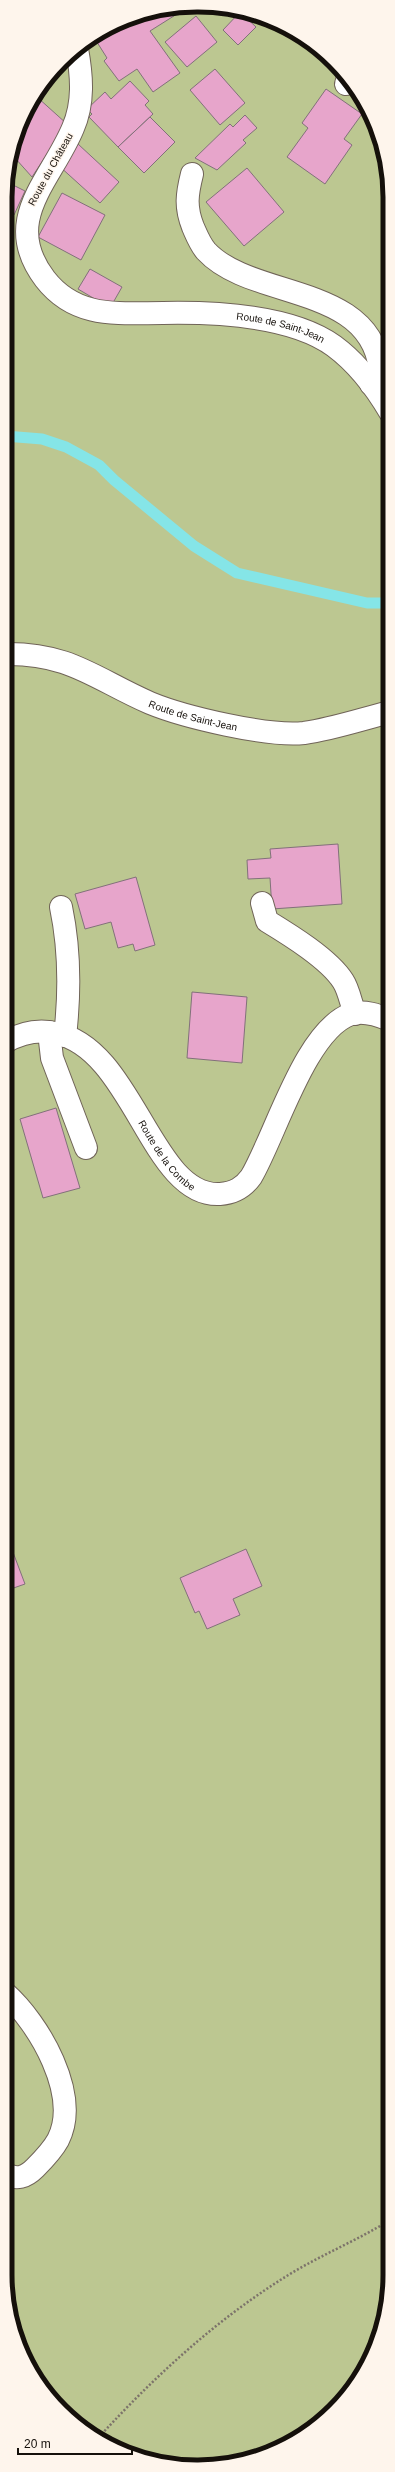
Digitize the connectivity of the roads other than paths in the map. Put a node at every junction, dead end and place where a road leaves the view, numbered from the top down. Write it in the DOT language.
graph roads {
  1 [pos="78,56"];
  2 [pos="192,174"];
  3 [pos="138,313"];
  4 [pos="371,384"];
  5 [pos="383,402"];
  6 [pos="12,654"];
  7 [pos="383,714"];
  8 [pos="262,903"];
  9 [pos="61,907"];
  10 [pos="355,1014"];
  11 [pos="383,1018"];
  12 [pos="57,1034"];
  13 [pos="12,1039"];
  14 [pos="86,1148"];
  15 [pos="12,2002"];
  16 [pos="12,2176"];
  1 -- 3 [label="street, Route du Château"];
  2 -- 4 [label="street"];
  3 -- 4 [label="street, Route de Saint-Jean"];
  4 -- 5 [label="street, Route de Saint-Jean"];
  6 -- 7 [label="street, Route de Saint-Jean"];
  8 -- 10 [label="street"];
  9 -- 12 [label="street"];
  10 -- 11 [label="street"];
  10 -- 12 [label="street, Route de la Combe"];
  12 -- 13 [label="street"];
  12 -- 14 [label="street"];
  15 -- 16 [label="street"];
}
